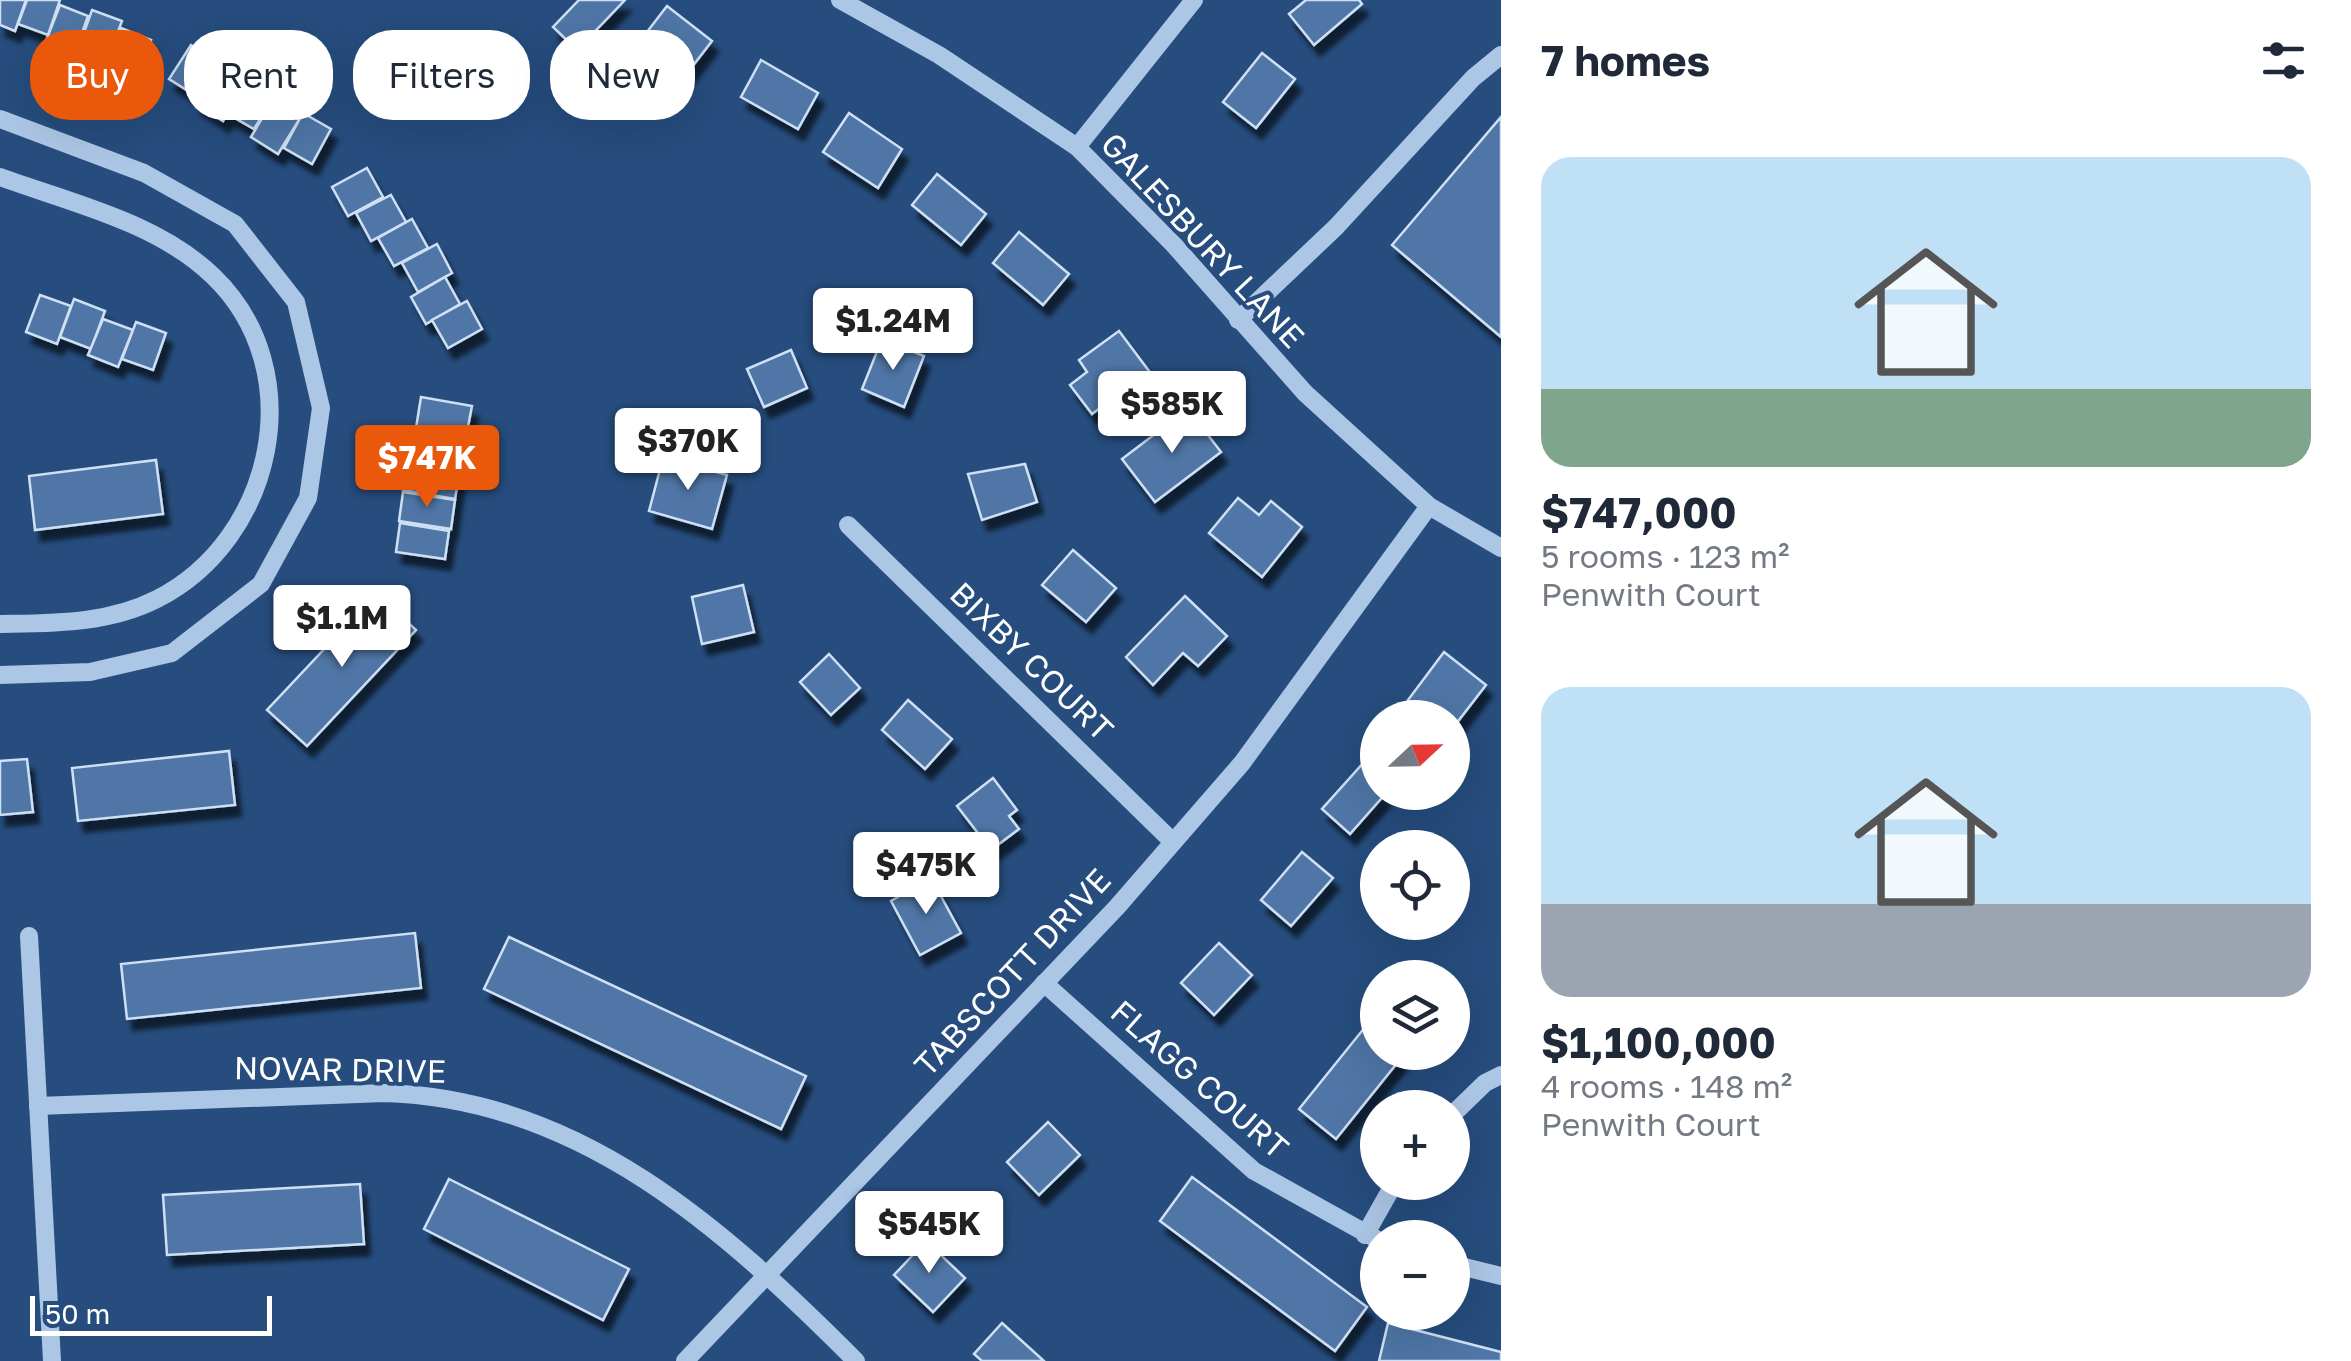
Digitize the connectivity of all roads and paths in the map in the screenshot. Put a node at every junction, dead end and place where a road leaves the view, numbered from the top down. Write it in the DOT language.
graph roads {
  1 [pos="840,0"];
  2 [pos="1194,0"];
  3 [pos="1501,55"];
  4 [pos="0,119"];
  5 [pos="1077,147"];
  6 [pos="0,177"];
  7 [pos="1238,320"];
  8 [pos="1429,506"];
  9 [pos="848,525"];
  10 [pos="1501,548"];
  11 [pos="0,624"];
  12 [pos="0,675"];
  13 [pos="1173,842"];
  14 [pos="29,936"];
  15 [pos="1044,983"];
  16 [pos="1501,1074"];
  17 [pos="1470,1098"];
  18 [pos="38,1106"];
  19 [pos="1360,1232"];
  20 [pos="1470,1268"];
  21 [pos="768,1273"];
  22 [pos="1501,1276"];
  23 [pos="52,1361"];
  24 [pos="685,1361"];
  25 [pos="856,1361"];
  1 -- 5 [label="street, GALESBURY LANE"];
  2 -- 5 [label="street"];
  3 -- 7 [label="street"];
  4 -- 12 [label="street"];
  5 -- 7 [label="street, GALESBURY LANE"];
  6 -- 11 [label="street"];
  7 -- 8 [label="street, GALESBURY LANE"];
  8 -- 10 [label="street, GALESBURY LANE"];
  8 -- 13 [label="street, TABSCOTT DRIVE"];
  9 -- 13 [label="street, BIXBY COURT"];
  13 -- 15 [label="street, TABSCOTT DRIVE"];
  14 -- 18 [label="street"];
  15 -- 19 [label="street, FLAGG COURT"];
  15 -- 21 [label="street, TABSCOTT DRIVE"];
  16 -- 17 [label="street"];
  18 -- 21 [label="street, NOVAR DRIVE"];
  18 -- 23 [label="street"];
  20 -- 22 [label="street"];
  21 -- 24 [label="street, TABSCOTT DRIVE"];
  21 -- 25 [label="street, NOVAR DRIVE"];
}
